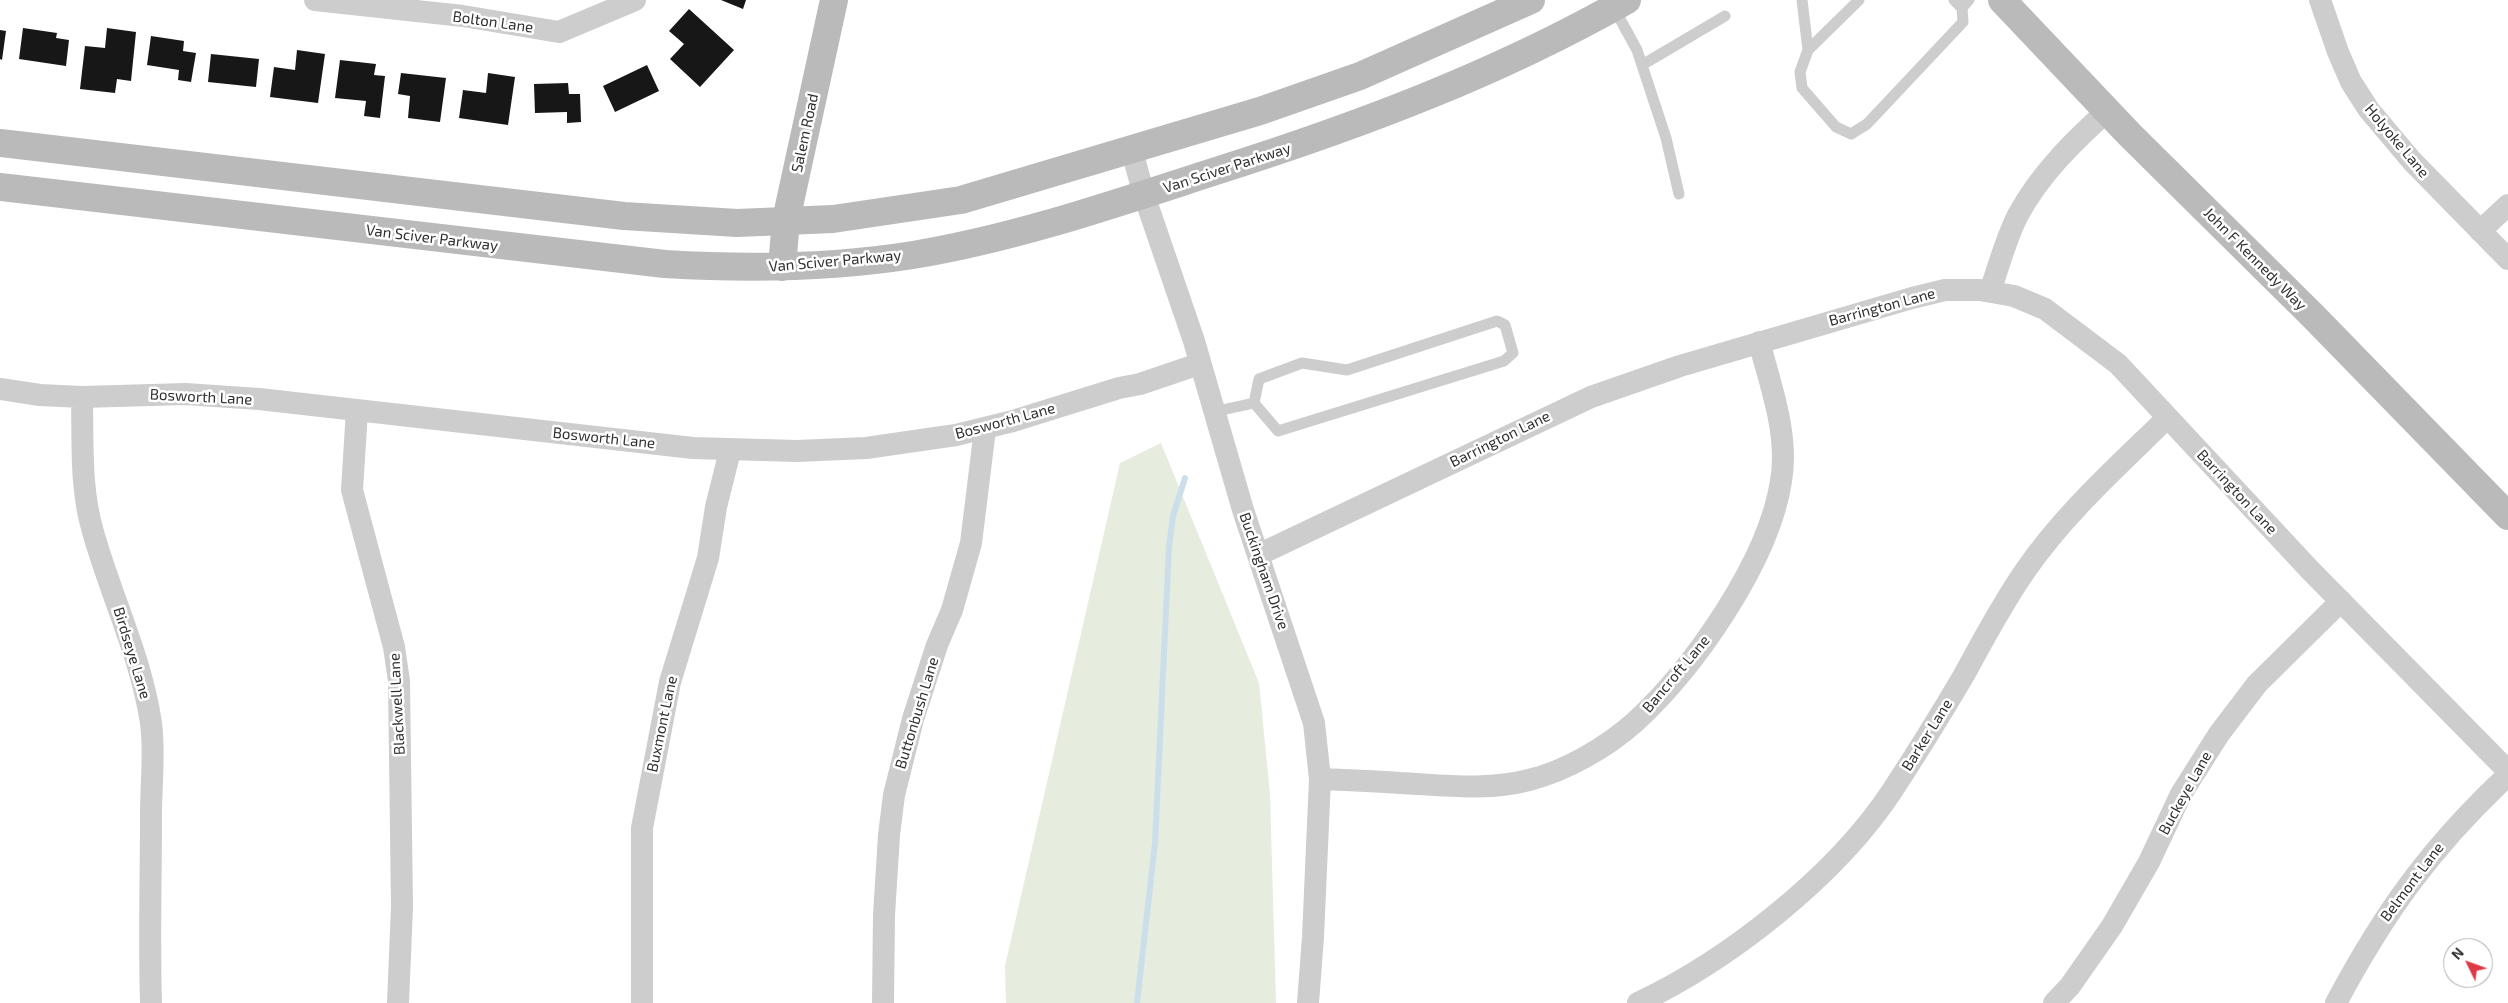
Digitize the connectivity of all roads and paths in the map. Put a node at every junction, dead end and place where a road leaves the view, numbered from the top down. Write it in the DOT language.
graph roads {
  1 [pos="315,0"];
  2 [pos="635,0"];
  3 [pos="834,0"];
  4 [pos="1531,0"];
  5 [pos="1802,0"];
  6 [pos="1859,0"];
  7 [pos="2002,0"];
  8 [pos="2320,0"];
  9 [pos="1962,2"];
  10 [pos="1620,4"];
  11 [pos="1725,16"];
  12 [pos="1808,50"];
  13 [pos="1642,65"];
  14 [pos="2107,111"];
  15 [pos="0,143"];
  16 [pos="1132,151"];
  17 [pos="0,187"];
  18 [pos="1679,194"];
  19 [pos="1144,195"];
  20 [pos="2508,205"];
  21 [pos="786,220"];
  22 [pos="2480,231"];
  23 [pos="2508,259"];
  24 [pos="782,267"];
  25 [pos="1990,291"];
  26 [pos="1760,342"];
  27 [pos="1199,364"];
  28 [pos="0,390"];
  29 [pos="82,397"];
  30 [pos="1254,403"];
  31 [pos="357,410"];
  32 [pos="1213,412"];
  33 [pos="2167,418"];
  34 [pos="985,429"];
  35 [pos="730,451"];
  36 [pos="2508,516"];
  37 [pos="1258,555"];
  38 [pos="2341,602"];
  39 [pos="2508,773"];
  40 [pos="1320,779"];
  41 [pos="151,1003"];
  42 [pos="398,1003"];
  43 [pos="642,1003"];
  44 [pos="883,1003"];
  45 [pos="1308,1003"];
  46 [pos="1638,1003"];
  47 [pos="2054,1003"];
  48 [pos="2336,1003"];
  1 -- 2 [label="street, Bolton Lane"];
  3 -- 21 [label="street, Salem Road"];
  4 -- 16 [label="street"];
  5 -- 12 [label="lane"];
  6 -- 12 [label="lane"];
  7 -- 14 [label="street, John F Kennedy Way"];
  8 -- 22 [label="street, Holyoke Lane"];
  9 -- 12 [label="lane"];
  10 -- 13 [label="lane"];
  10 -- 19 [label="street, Van Sciver Parkway"];
  11 -- 13 [label="lane"];
  13 -- 18 [label="lane"];
  14 -- 25 [label="street"];
  14 -- 36 [label="street, John F Kennedy Way"];
  15 -- 21 [label="street"];
  16 -- 19 [label="street, Buckingham Drive"];
  16 -- 21 [label="street"];
  17 -- 24 [label="street, Van Sciver Parkway"];
  19 -- 24 [label="street, Van Sciver Parkway"];
  19 -- 27 [label="street, Buckingham Drive"];
  20 -- 22 [label="street"];
  21 -- 24 [label="street, Salem Road"];
  22 -- 23 [label="street, Holyoke Lane"];
  25 -- 26 [label="street, Barrington Lane"];
  25 -- 33 [label="street, Barrington Lane"];
  26 -- 37 [label="street, Barrington Lane"];
  26 -- 40 [label="street, Bancroft Lane"];
  27 -- 32 [label="street, Buckingham Drive"];
  27 -- 34 [label="street, Bosworth Lane"];
  28 -- 29 [label="street, Bosworth Lane"];
  29 -- 31 [label="street, Bosworth Lane"];
  29 -- 41 [label="street, Birdseye Lane"];
  30 -- 30 [label="lane"];
  30 -- 32 [label="lane"];
  31 -- 35 [label="street, Bosworth Lane"];
  31 -- 42 [label="street, Blackwell Lane"];
  32 -- 37 [label="street, Buckingham Drive"];
  33 -- 38 [label="street, Barrington Lane"];
  33 -- 46 [label="street, Barker Lane"];
  34 -- 35 [label="street, Bosworth Lane"];
  34 -- 44 [label="street, Buttonbush Lane"];
  35 -- 43 [label="street, Buxmont Lane"];
  37 -- 40 [label="street, Buckingham Drive"];
  38 -- 39 [label="street, Barrington Lane"];
  38 -- 47 [label="street, Buckeye Lane"];
  39 -- 48 [label="street, Belmont Lane"];
  40 -- 45 [label="street, Buckingham Drive"];
}
